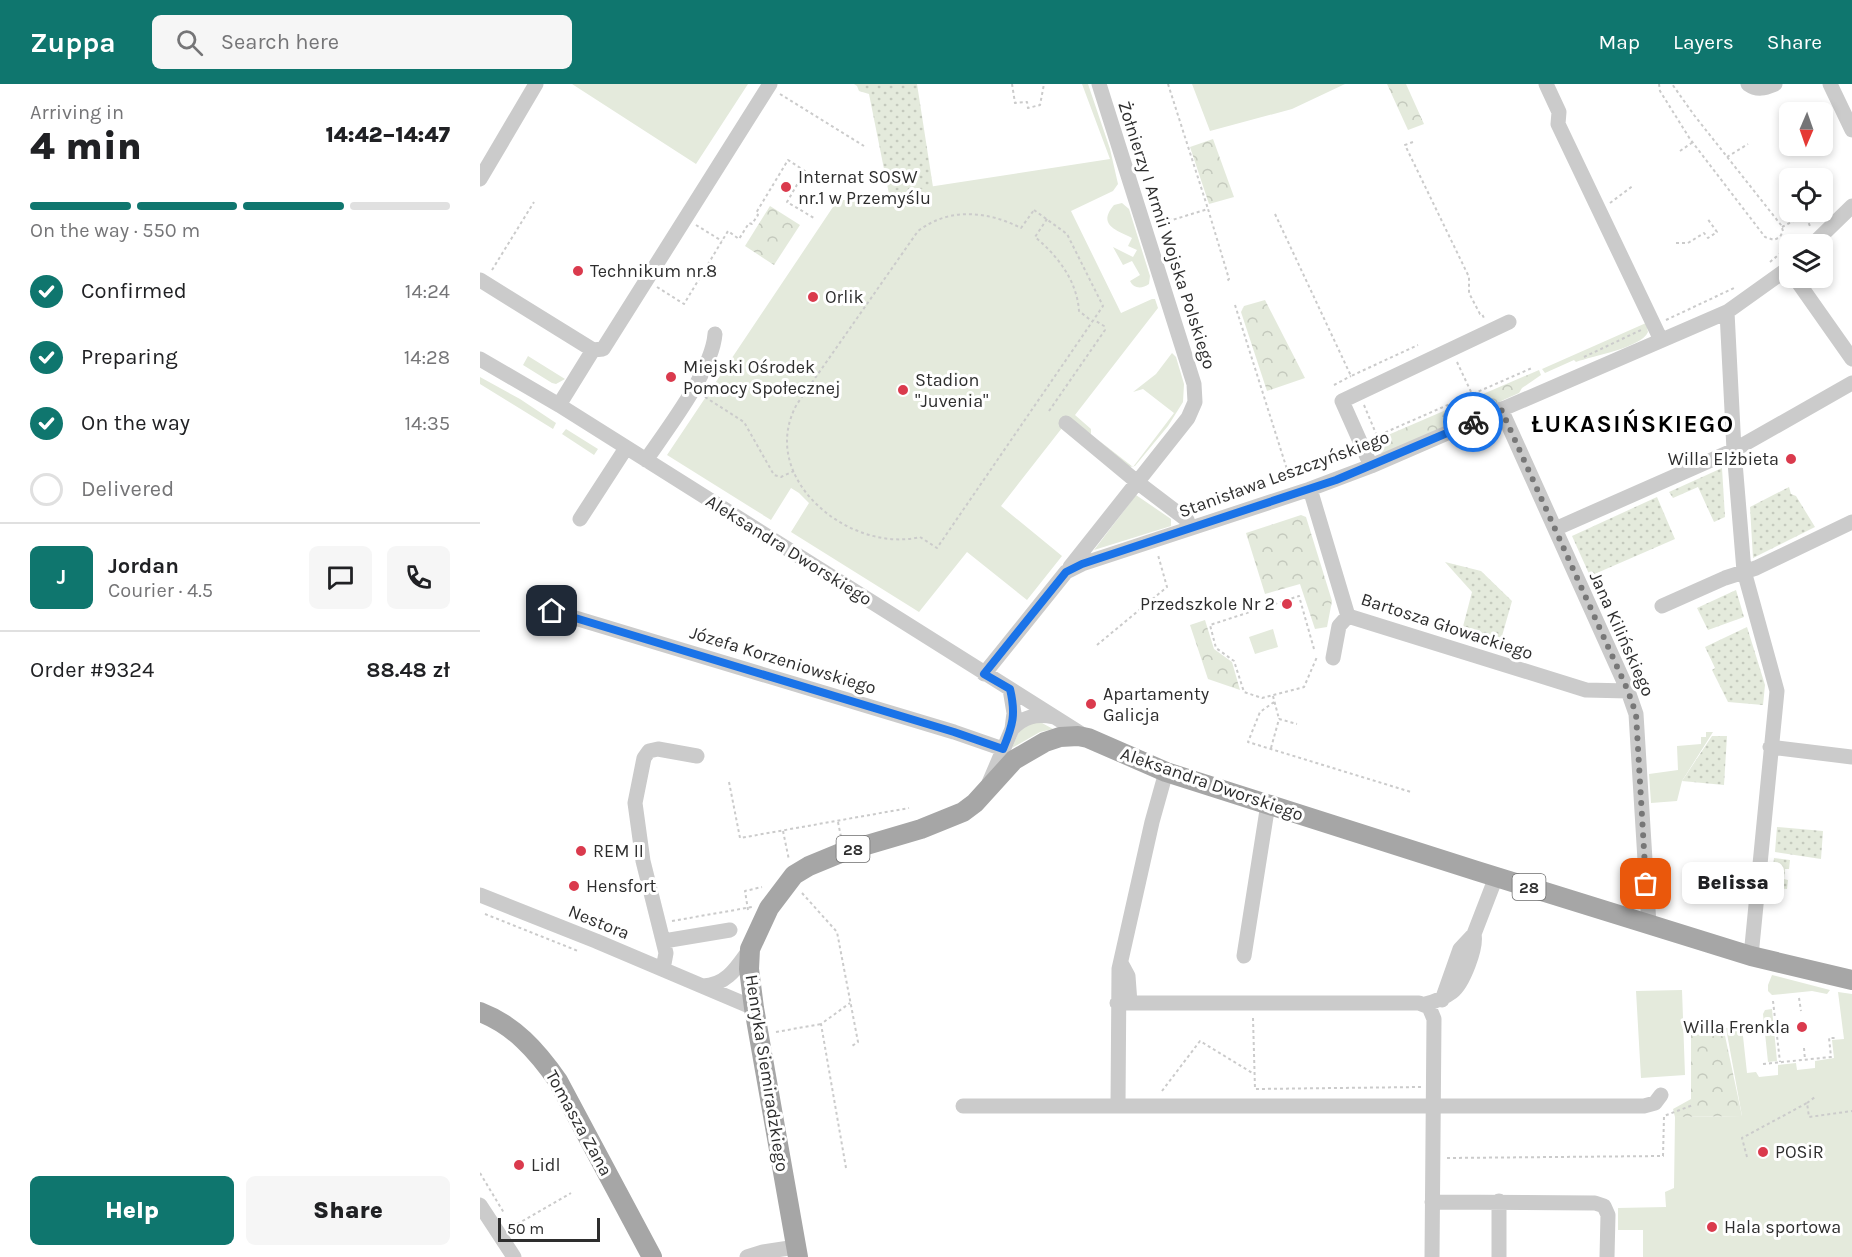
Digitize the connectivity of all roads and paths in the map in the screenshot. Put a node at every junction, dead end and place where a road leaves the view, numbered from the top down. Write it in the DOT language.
graph roads {
  1 [pos="536,84"];
  2 [pos="1011,84"];
  3 [pos="1044,84"];
  4 [pos="1099,84"];
  5 [pos="1168,84"];
  6 [pos="1546,84"];
  7 [pos="1659,84"];
  8 [pos="1672,84"];
  9 [pos="1748,84"];
  10 [pos="1775,84"];
  11 [pos="1830,84"];
  12 [pos="769,86"];
  13 [pos="1848,110"];
  14 [pos="1852,130"];
  15 [pos="1413,142"];
  16 [pos="1693,142"];
  17 [pos="1748,144"];
  18 [pos="864,146"];
  19 [pos="1680,151"];
  20 [pos="1727,157"];
  21 [pos="480,178"];
  22 [pos="1634,185"];
  23 [pos="534,202"];
  24 [pos="1852,206"];
  25 [pos="1208,209"];
  26 [pos="1600,211"];
  27 [pos="1275,214"];
  28 [pos="814,218"];
  29 [pos="1707,218"];
  30 [pos="686,219"];
  31 [pos="1047,219"];
  32 [pos="1151,222"];
  33 [pos="1790,222"];
  34 [pos="1809,222"];
  35 [pos="1782,227"];
  36 [pos="1811,228"];
  37 [pos="1823,234"];
  38 [pos="722,241"];
  39 [pos="1676,243"];
  40 [pos="1779,254"];
  41 [pos="1764,267"];
  42 [pos="1779,278"];
  43 [pos="482,281"];
  44 [pos="647,281"];
  45 [pos="1227,281"];
  46 [pos="1741,285"];
  47 [pos="1802,288"];
  48 [pos="1235,305"];
  49 [pos="1727,312"];
  50 [pos="1093,321"];
  51 [pos="1509,322"];
  52 [pos="1654,325"];
  53 [pos="1490,331"];
  54 [pos="715,334"];
  55 [pos="1661,340"];
  56 [pos="1419,345"];
  57 [pos="593,350"];
  58 [pos="1455,356"];
  59 [pos="1584,357"];
  60 [pos="480,359"];
  61 [pos="1852,359"];
  62 [pos="1532,368"];
  63 [pos="1351,376"];
  64 [pos="1852,383"];
  65 [pos="1334,385"];
  66 [pos="692,389"];
  67 [pos="1472,394"];
  68 [pos="559,405"];
  69 [pos="1501,409"];
  70 [pos="1049,411"];
  71 [pos="1066,423"];
  72 [pos="626,448"];
  73 [pos="1363,448"];
  74 [pos="1734,450"];
  75 [pos="646,460"];
  76 [pos="1371,466"];
  77 [pos="794,471"];
  78 [pos="1137,482"];
  79 [pos="1290,486"];
  80 [pos="1310,489"];
  81 [pos="580,519"];
  82 [pos="1852,522"];
  83 [pos="1190,528"];
  84 [pos="1555,529"];
  85 [pos="1158,552"];
  86 [pos="1744,571"];
  87 [pos="1066,572"];
  88 [pos="1662,606"];
  89 [pos="552,611"];
  90 [pos="1348,616"];
  91 [pos="1097,645"];
  92 [pos="1314,649"];
  93 [pos="1317,657"];
  94 [pos="1334,658"];
  95 [pos="984,674"];
  96 [pos="1010,689"];
  97 [pos="1628,691"];
  98 [pos="1273,696"];
  99 [pos="1274,702"];
  100 [pos="1057,717"];
  101 [pos="1279,719"];
  102 [pos="1296,724"];
  103 [pos="1012,729"];
  104 [pos="1088,738"];
  105 [pos="1770,747"];
  106 [pos="1003,749"];
  107 [pos="1270,749"];
  108 [pos="697,756"];
  109 [pos="1852,757"];
  110 [pos="1166,772"];
  111 [pos="729,782"];
  112 [pos="988,787"];
  113 [pos="1411,792"];
  114 [pos="1268,804"];
  115 [pos="909,808"];
  116 [pos="783,831"];
  117 [pos="792,870"];
  118 [pos="1496,877"];
  119 [pos="762,887"];
  120 [pos="480,895"];
  121 [pos="747,908"];
  122 [pos="753,913"];
  123 [pos="748,914"];
  124 [pos="668,922"];
  125 [pos="1649,925"];
  126 [pos="730,930"];
  127 [pos="664,941"];
  128 [pos="750,949"];
  129 [pos="1244,956"];
  130 [pos="1751,956"];
  131 [pos="663,969"];
  132 [pos="1852,980"];
  133 [pos="703,986"];
  134 [pos="1444,996"];
  135 [pos="1799,998"];
  136 [pos="1773,1001"];
  137 [pos="850,1003"];
  138 [pos="1124,1003"];
  139 [pos="1253,1003"];
  140 [pos="1425,1004"];
  141 [pos="754,1008"];
  142 [pos="1801,1011"];
  143 [pos="480,1012"];
  144 [pos="1434,1019"];
  145 [pos="821,1024"];
  146 [pos="769,1033"];
  147 [pos="1836,1038"];
  148 [pos="852,1046"];
  149 [pos="1804,1048"];
  150 [pos="1805,1060"];
  151 [pos="1780,1062"];
  152 [pos="1764,1064"];
  153 [pos="1254,1074"];
  154 [pos="1433,1087"];
  155 [pos="1661,1095"];
  156 [pos="1815,1097"];
  157 [pos="1807,1103"];
  158 [pos="1152,1105"];
  159 [pos="1433,1105"];
  160 [pos="1693,1105"];
  161 [pos="963,1106"];
  162 [pos="1118,1106"];
  163 [pos="1852,1112"];
  164 [pos="1747,1157"];
  165 [pos="1432,1158"];
  166 [pos="846,1168"];
  167 [pos="571,1193"];
  168 [pos="1498,1201"];
  169 [pos="1432,1202"];
  170 [pos="480,1204"];
  171 [pos="512,1228"];
  172 [pos="797,1252"];
  173 [pos="764,1254"];
  174 [pos="514,1257"];
  175 [pos="652,1257"];
  176 [pos="747,1257"];
  177 [pos="1432,1257"];
  178 [pos="1499,1257"];
  179 [pos="1607,1257"];
  1 -- 21 [label="street"];
  2 -- 3 [label="path"];
  4 -- 78 [label="street, Żołnierzy I Armii Wojska Polskiego"];
  5 -- 25 [label="path"];
  6 -- 26 [label="street"];
  7 -- 16 [label="path"];
  8 -- 20 [label="path"];
  9 -- 10 [label="street"];
  11 -- 13 [label="street"];
  12 -- 18 [label="path"];
  12 -- 30 [label="street"];
  13 -- 14 [label="street"];
  15 -- 53 [label="path"];
  16 -- 19 [label="path"];
  16 -- 35 [label="path"];
  17 -- 20 [label="path"];
  20 -- 35 [label="path"];
  22 -- 26 [label="path"];
  23 -- 43 [label="path"];
  24 -- 37 [label="street"];
  25 -- 32 [label="path"];
  25 -- 45 [label="path"];
  26 -- 52 [label="street"];
  27 -- 63 [label="path"];
  28 -- 38 [label="path"];
  29 -- 39 [label="path"];
  30 -- 38 [label="path"];
  30 -- 44 [label="street"];
  31 -- 50 [label="path"];
  31 -- 50 [label="path"];
  31 -- 77 [label="path"];
  33 -- 35 [label="path"];
  34 -- 36 [label="path"];
  38 -- 44 [label="path"];
  40 -- 41 [label="path"];
  42 -- 49 [label="street, Stanisława Leszczyńskiego"];
  43 -- 57 [label="street"];
  44 -- 57 [label="street"];
  46 -- 52 [label="path"];
  47 -- 61 [label="street"];
  48 -- 79 [label="path"];
  49 -- 55 [label="street, Stanisława Leszczyńskiego"];
  49 -- 74 [label="street"];
  50 -- 70 [label="path"];
  50 -- 77 [label="path"];
  51 -- 53 [label="street"];
  52 -- 55 [label="street"];
  52 -- 59 [label="path"];
  53 -- 73 [label="street"];
  54 -- 66 [label="street"];
  55 -- 69 [label="street, Stanisława Leszczyńskiego"];
  56 -- 63 [label="path"];
  57 -- 68 [label="street"];
  58 -- 67 [label="path"];
  60 -- 68 [label="street, Aleksandra Dworskiego"];
  62 -- 67 [label="path"];
  63 -- 65 [label="path"];
  64 -- 74 [label="street"];
  66 -- 75 [label="street"];
  66 -- 77 [label="path"];
  67 -- 73 [label="path"];
  68 -- 72 [label="street, Aleksandra Dworskiego"];
  69 -- 76 [label="street, Stanisława Leszczyńskiego"];
  69 -- 84 [label="street, Jana Kilińskiego"];
  71 -- 78 [label="street"];
  72 -- 75 [label="street, Aleksandra Dworskiego"];
  72 -- 81 [label="street"];
  73 -- 76 [label="street"];
  74 -- 84 [label="street"];
  74 -- 86 [label="street"];
  75 -- 95 [label="street, Aleksandra Dworskiego"];
  76 -- 80 [label="street, Stanisława Leszczyńskiego"];
  78 -- 83 [label="street"];
  78 -- 87 [label="street, Żołnierzy I Armii Wojska Polskiego"];
  80 -- 83 [label="street, Stanisława Leszczyńskiego"];
  80 -- 90 [label="street, Bartosza Głowackiego"];
  82 -- 86 [label="street"];
  83 -- 87 [label="street, Stanisława Leszczyńskiego"];
  84 -- 97 [label="street, Jana Kilińskiego"];
  85 -- 91 [label="path"];
  86 -- 88 [label="street"];
  86 -- 105 [label="street"];
  87 -- 95 [label="street, Stanisława Leszczyńskiego"];
  89 -- 106 [label="street, Józefa Korzeniowskiego"];
  90 -- 94 [label="street"];
  90 -- 97 [label="street, Bartosza Głowackiego"];
  92 -- 98 [label="path"];
  93 -- 98 [label="path"];
  95 -- 96 [label="street, Aleksandra Dworskiego"];
  96 -- 100 [label="street, Aleksandra Dworskiego"];
  96 -- 103 [label="street"];
  97 -- 125 [label="street, Jana Kilińskiego"];
  98 -- 99 [label="path"];
  99 -- 101 [label="path"];
  99 -- 107 [label="path"];
  100 -- 103 [label="street"];
  100 -- 104 [label="street, Aleksandra Dworskiego"];
  101 -- 102 [label="path"];
  101 -- 107 [label="path"];
  103 -- 106 [label="street"];
  104 -- 110 [label="main road, Aleksandra Dworskiego / 28"];
  104 -- 112 [label="main road, Henryka Siemiradzkiego / 28"];
  105 -- 109 [label="street"];
  105 -- 130 [label="street"];
  106 -- 112 [label="street"];
  107 -- 113 [label="path"];
  108 -- 127 [label="street"];
  110 -- 114 [label="main road, Aleksandra Dworskiego / 28"];
  110 -- 138 [label="street"];
  111 -- 116 [label="path"];
  112 -- 117 [label="main road, Henryka Siemiradzkiego / 28"];
  114 -- 118 [label="main road, Aleksandra Dworskiego / 28"];
  114 -- 129 [label="street"];
  115 -- 116 [label="path"];
  116 -- 117 [label="path"];
  117 -- 128 [label="main road, Henryka Siemiradzkiego / 28"];
  117 -- 137 [label="path"];
  118 -- 125 [label="main road, Aleksandra Dworskiego / 28"];
  118 -- 134 [label="street"];
  119 -- 121 [label="path"];
  120 -- 131 [label="street, Nestora"];
  121 -- 122 [label="path"];
  121 -- 123 [label="path"];
  121 -- 124 [label="path"];
  125 -- 130 [label="main road, Aleksandra Dworskiego / 28"];
  126 -- 127 [label="street"];
  127 -- 131 [label="street"];
  128 -- 133 [label="street"];
  128 -- 141 [label="main road, Henryka Siemiradzkiego / 28"];
  130 -- 132 [label="main road, Aleksandra Dworskiego / 28"];
  131 -- 133 [label="street, Nestora"];
  133 -- 141 [label="street, Nestora"];
  134 -- 140 [label="street"];
  134 -- 144 [label="street"];
  135 -- 142 [label="path"];
  136 -- 151 [label="path"];
  137 -- 145 [label="path"];
  137 -- 148 [label="path"];
  138 -- 139 [label="street"];
  138 -- 162 [label="street"];
  139 -- 140 [label="street"];
  139 -- 153 [label="path"];
  140 -- 144 [label="street"];
  141 -- 172 [label="main road, Henryka Siemiradzkiego / 28"];
  143 -- 175 [label="main road, Tomasza Zana"];
  144 -- 154 [label="street"];
  145 -- 146 [label="path"];
  145 -- 166 [label="path"];
  147 -- 150 [label="path"];
  149 -- 150 [label="path"];
  150 -- 151 [label="path"];
  151 -- 152 [label="path"];
  153 -- 154 [label="path"];
  153 -- 158 [label="path"];
  154 -- 159 [label="street"];
  155 -- 159 [label="street"];
  156 -- 157 [label="path"];
  157 -- 163 [label="path"];
  157 -- 164 [label="path"];
  158 -- 159 [label="street"];
  158 -- 162 [label="street"];
  159 -- 165 [label="street"];
  160 -- 165 [label="path"];
  161 -- 162 [label="street"];
  165 -- 169 [label="street"];
  167 -- 171 [label="path"];
  168 -- 169 [label="street"];
  168 -- 178 [label="street"];
  168 -- 179 [label="street"];
  169 -- 177 [label="street"];
  170 -- 174 [label="street"];
  172 -- 173 [label="street"];
  173 -- 176 [label="street"];
}
